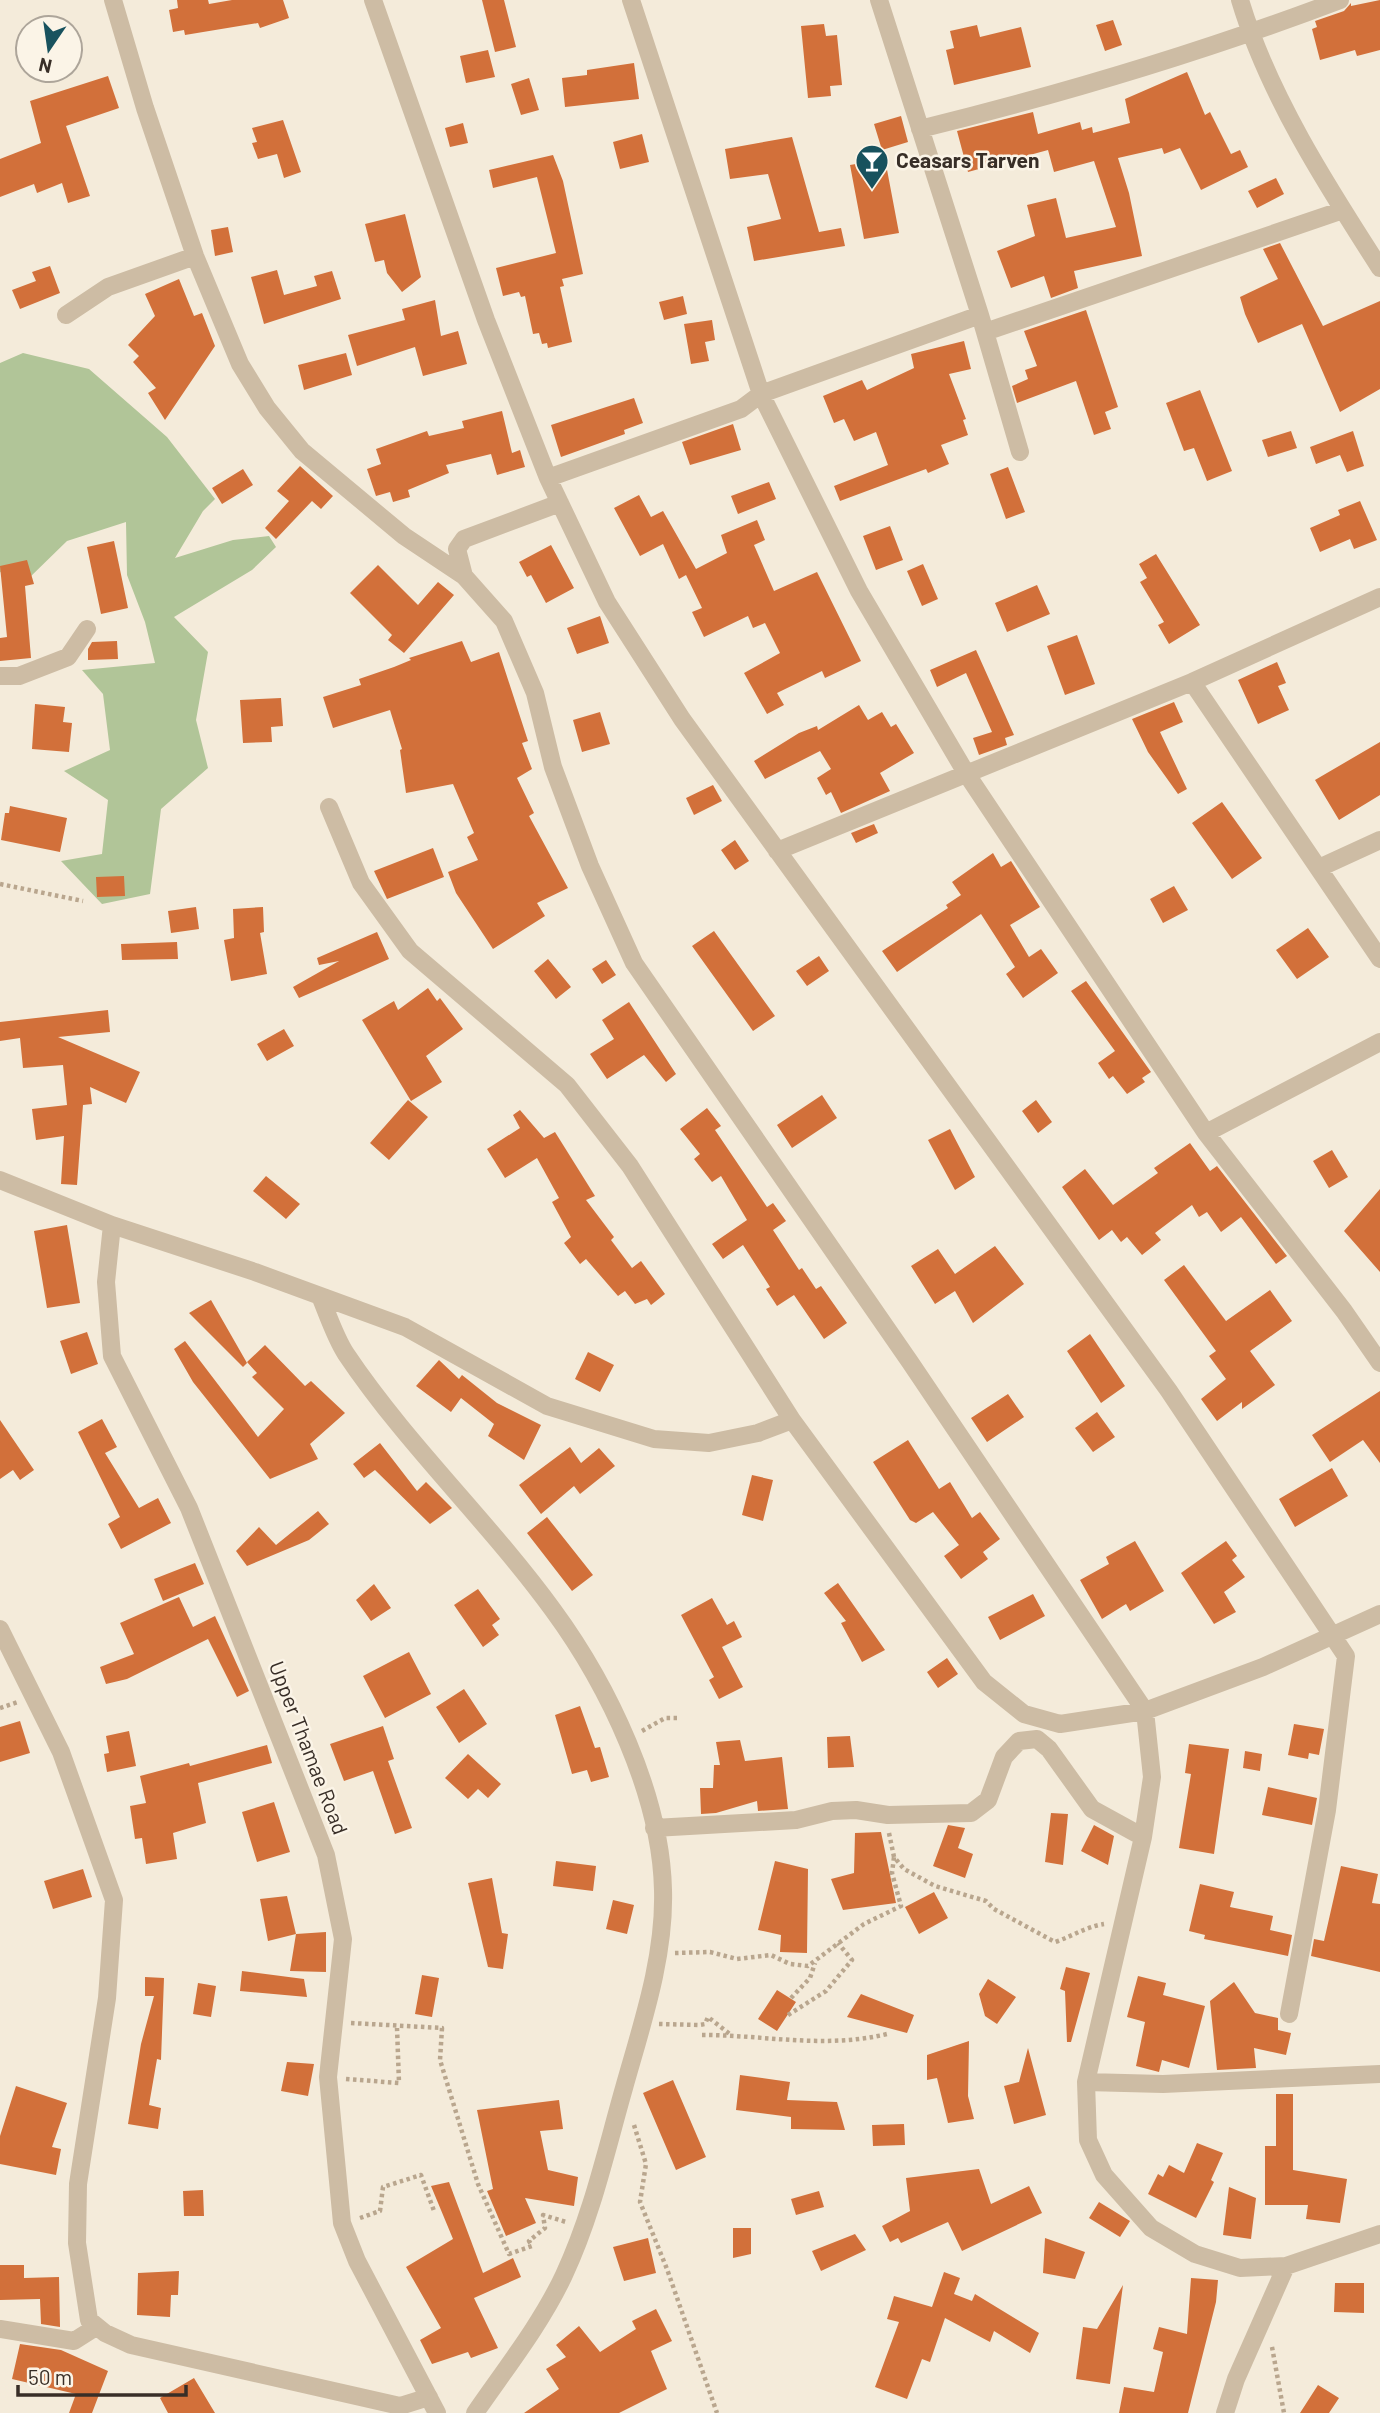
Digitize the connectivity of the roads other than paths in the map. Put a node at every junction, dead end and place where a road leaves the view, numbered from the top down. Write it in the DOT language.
graph roads {
  1 [pos="113,0"];
  2 [pos="373,0"];
  3 [pos="631,0"];
  4 [pos="878,0"];
  5 [pos="1240,0"];
  6 [pos="1340,0"];
  7 [pos="1250,34"];
  8 [pos="920,129"];
  9 [pos="1343,209"];
  10 [pos="195,256"];
  11 [pos="1380,268"];
  12 [pos="66,315"];
  13 [pos="983,323"];
  14 [pos="761,394"];
  15 [pos="1020,452"];
  16 [pos="548,478"];
  17 [pos="560,503"];
  18 [pos="464,576"];
  19 [pos="1380,597"];
  20 [pos="87,629"];
  21 [pos="0,676"];
  22 [pos="1192,682"];
  23 [pos="966,773"];
  24 [pos="329,807"];
  25 [pos="1380,840"];
  26 [pos="777,851"];
  27 [pos="1319,869"];
  28 [pos="1380,959"];
  29 [pos="1380,1042"];
  30 [pos="1206,1133"];
  31 [pos="0,1180"];
  32 [pos="112,1225"];
  33 [pos="320,1296"];
  34 [pos="1380,1363"];
  35 [pos="792,1420"];
  36 [pos="1380,1614"];
  37 [pos="0,1629"];
  38 [pos="1334,1635"];
  39 [pos="1144,1711"];
  40 [pos="654,1828"];
  41 [pos="1143,1837"];
  42 [pos="1289,2014"];
  43 [pos="1380,2074"];
  44 [pos="1086,2082"];
  45 [pos="1380,2234"];
  46 [pos="1286,2266"];
  47 [pos="96,2327"];
  48 [pos="0,2329"];
  49 [pos="433,2405"];
  50 [pos="475,2413"];
  51 [pos="1225,2413"];
  1 -- 10 [label="street"];
  2 -- 16 [label="street"];
  3 -- 14 [label="street"];
  4 -- 8 [label="street"];
  5 -- 7 [label="street"];
  6 -- 7 [label="street"];
  7 -- 8 [label="street"];
  7 -- 9 [label="street"];
  8 -- 13 [label="street"];
  9 -- 11 [label="street"];
  9 -- 13 [label="street"];
  10 -- 12 [label="street"];
  10 -- 18 [label="street"];
  13 -- 14 [label="street"];
  13 -- 15 [label="street"];
  14 -- 16 [label="street"];
  14 -- 23 [label="street"];
  16 -- 17 [label="street"];
  17 -- 18 [label="street"];
  17 -- 26 [label="street"];
  18 -- 39 [label="street"];
  19 -- 22 [label="street"];
  20 -- 21 [label="street"];
  22 -- 23 [label="street"];
  22 -- 27 [label="street"];
  23 -- 26 [label="street"];
  23 -- 30 [label="street"];
  24 -- 35 [label="street"];
  25 -- 27 [label="street"];
  26 -- 38 [label="street"];
  27 -- 28 [label="street"];
  29 -- 30 [label="street"];
  30 -- 34 [label="street"];
  31 -- 32 [label="street"];
  32 -- 33 [label="street"];
  32 -- 49 [label="street, Upper Thamae Road"];
  33 -- 35 [label="street"];
  33 -- 40 [label="street"];
  35 -- 39 [label="street"];
  36 -- 38 [label="street"];
  37 -- 47 [label="street"];
  38 -- 39 [label="street"];
  38 -- 42 [label="street"];
  39 -- 41 [label="street"];
  40 -- 41 [label="street"];
  40 -- 50 [label="street"];
  41 -- 44 [label="street"];
  43 -- 44 [label="street"];
  44 -- 46 [label="street"];
  45 -- 46 [label="street"];
  46 -- 51 [label="street"];
  47 -- 48 [label="street"];
  47 -- 49 [label="street"];
}
